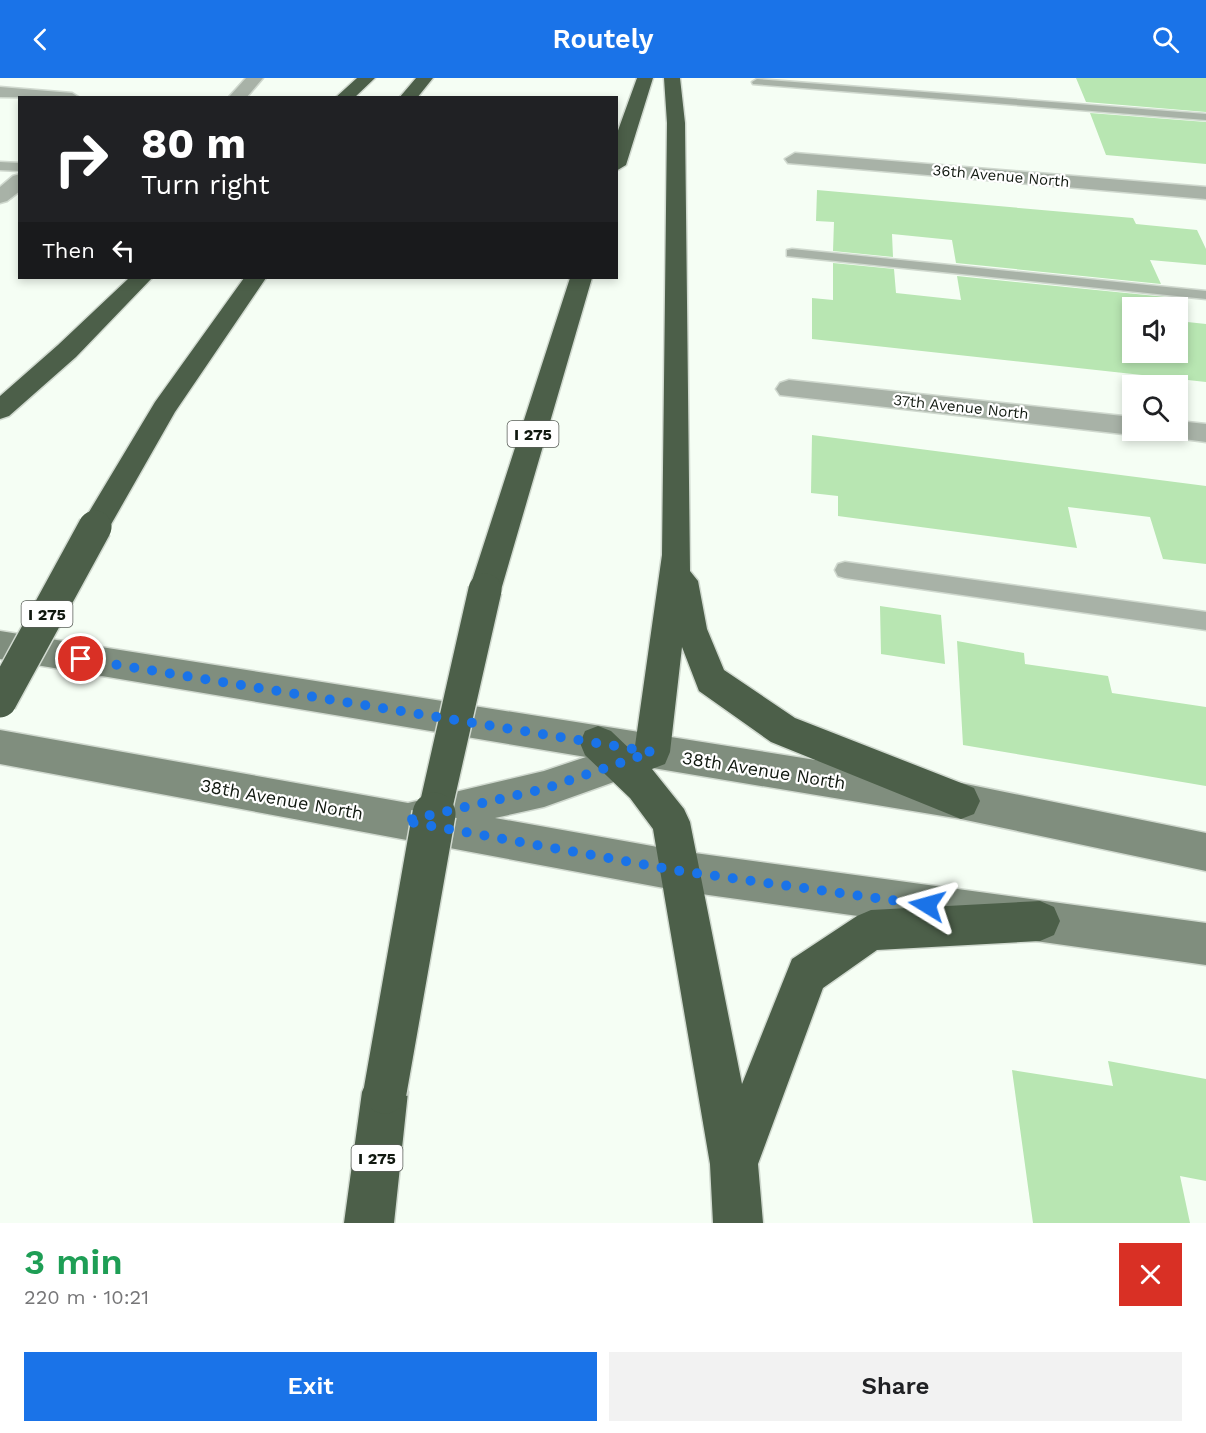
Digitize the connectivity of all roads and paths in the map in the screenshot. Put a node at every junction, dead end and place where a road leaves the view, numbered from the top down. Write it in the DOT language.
graph roads {
  1 [pos="9,78"];
  2 [pos="255,78"];
  3 [pos="367,78"];
  4 [pos="425,78"];
  5 [pos="645,78"];
  6 [pos="672,78"];
  7 [pos="757,82"];
  8 [pos="0,84"];
  9 [pos="0,92"];
  10 [pos="48,96"];
  11 [pos="238,96"];
  12 [pos="345,96"];
  13 [pos="408,96"];
  14 [pos="1206,117"];
  15 [pos="618,159"];
  16 [pos="795,159"];
  17 [pos="0,166"];
  18 [pos="18,167"];
  19 [pos="18,182"];
  20 [pos="1206,193"];
  21 [pos="0,196"];
  22 [pos="792,253"];
  23 [pos="140,279"];
  24 [pos="254,279"];
  25 [pos="581,279"];
  26 [pos="1206,295"];
  27 [pos="67,351"];
  28 [pos="789,389"];
  29 [pos="0,410"];
  30 [pos="1122,425"];
  31 [pos="0,431"];
  32 [pos="1188,431"];
  33 [pos="1206,434"];
  34 [pos="677,555"];
  35 [pos="845,570"];
  36 [pos="1206,621"];
  37 [pos="0,645"];
  38 [pos="102,662"];
  39 [pos="0,664"];
  40 [pos="0,701"];
  41 [pos="0,747"];
  42 [pos="624,752"];
  43 [pos="961,801"];
  44 [pos="404,821"];
  45 [pos="1206,852"];
  46 [pos="680,871"];
  47 [pos="1040,921"];
  48 [pos="1206,944"];
  49 [pos="734,1164"];
  50 [pos="369,1223"];
  51 [pos="738,1223"];
  1 -- 8 [label="street"];
  2 -- 11 [label="street"];
  3 -- 12 [label="highway"];
  4 -- 13 [label="highway"];
  5 -- 15 [label="highway"];
  6 -- 34 [label="highway"];
  7 -- 14 [label="lane"];
  9 -- 10 [label="street"];
  16 -- 20 [label="street, 36th Avenue North"];
  17 -- 18 [label="lane"];
  19 -- 21 [label="street"];
  22 -- 26 [label="lane"];
  23 -- 27 [label="highway"];
  24 -- 40 [label="highway, I 275, bridge"];
  25 -- 50 [label="highway, I 275, bridge"];
  27 -- 29 [label="highway"];
  27 -- 31 [label="highway"];
  28 -- 30 [label="street, 37th Avenue North"];
  32 -- 33 [label="street"];
  34 -- 42 [label="highway"];
  34 -- 43 [label="highway"];
  35 -- 36 [label="lane"];
  37 -- 38 [label="main road, 38th Avenue North"];
  38 -- 39 [label="main road"];
  38 -- 42 [label="main road, 38th Avenue North"];
  41 -- 44 [label="main road, 38th Avenue North"];
  42 -- 43 [label="main road, 38th Avenue North"];
  42 -- 44 [label="main road"];
  42 -- 46 [label="highway"];
  43 -- 45 [label="main road, 38th Avenue North"];
  44 -- 46 [label="main road, 38th Avenue North"];
  46 -- 47 [label="main road, 38th Avenue North"];
  46 -- 49 [label="highway"];
  47 -- 48 [label="main road, 38th Avenue North"];
  47 -- 49 [label="highway"];
  49 -- 51 [label="highway"];
}
